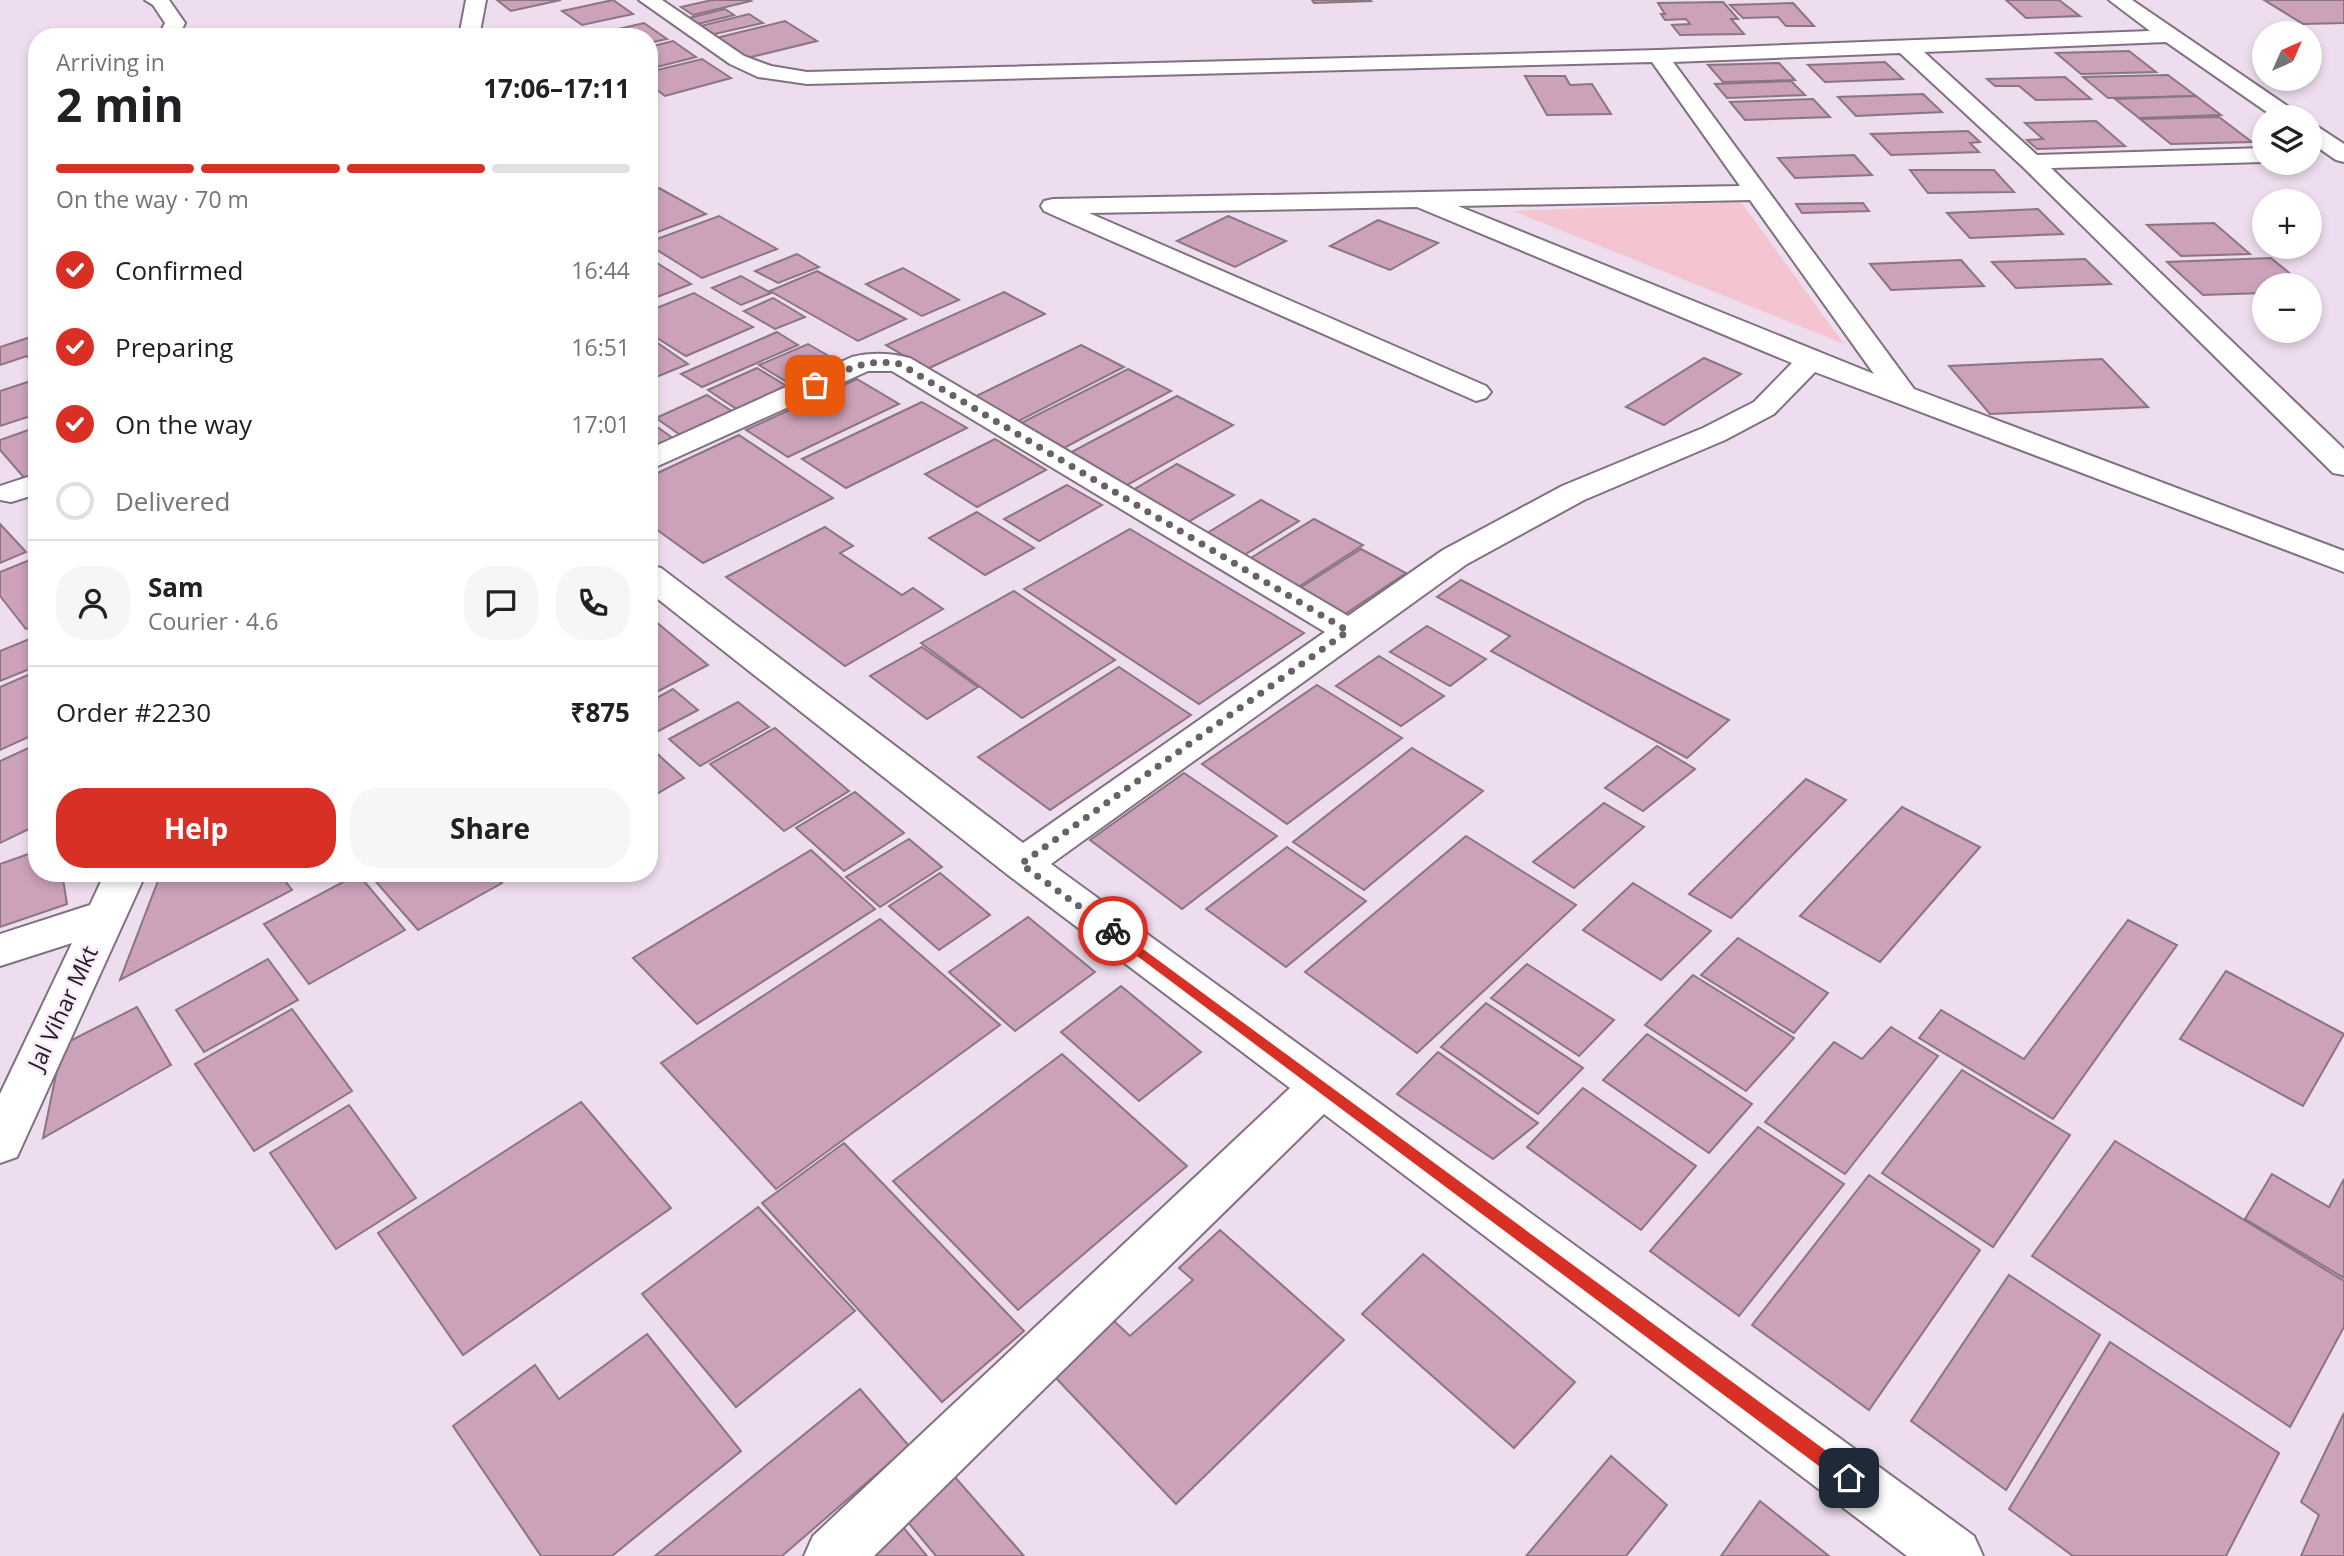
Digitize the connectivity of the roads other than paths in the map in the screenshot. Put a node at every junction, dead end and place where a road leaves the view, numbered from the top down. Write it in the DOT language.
graph roads {
  1 [pos="155,0"];
  2 [pos="476,0"];
  3 [pos="649,0"];
  4 [pos="2119,0"];
  5 [pos="172,28"];
  6 [pos="471,28"];
  7 [pos="2167,36"];
  8 [pos="1904,45"];
  9 [pos="1658,56"];
  10 [pos="2270,105"];
  11 [pos="2322,140"];
  12 [pos="2322,153"];
  13 [pos="2342,154"];
  14 [pos="2252,155"];
  15 [pos="2031,162"];
  16 [pos="1755,193"];
  17 [pos="1417,198"];
  18 [pos="1810,360"];
  19 [pos="1476,392"];
  20 [pos="1901,392"];
  21 [pos="658,457"];
  22 [pos="2344,466"];
  23 [pos="2344,562"];
  24 [pos="658,582"];
  25 [pos="1348,631"];
  26 [pos="1021,864"];
  27 [pos="122,882"];
  28 [pos="106,916"];
  29 [pos="0,950"];
  30 [pos="1323,1086"];
  31 [pos="0,1143"];
  32 [pos="1939,1552"];
  33 [pos="833,1556"];
  1 -- 5 [label="street"];
  2 -- 6 [label="street"];
  3 -- 9 [label="street"];
  4 -- 7 [label="street"];
  7 -- 8 [label="street"];
  7 -- 10 [label="street"];
  8 -- 9 [label="street"];
  8 -- 15 [label="street"];
  9 -- 16 [label="street"];
  11 -- 13 [label="street"];
  12 -- 13 [label="street"];
  14 -- 15 [label="street"];
  15 -- 22 [label="street"];
  16 -- 17 [label="street"];
  16 -- 20 [label="street"];
  17 -- 18 [label="street"];
  17 -- 19 [label="street"];
  18 -- 20 [label="street"];
  18 -- 25 [label="street"];
  20 -- 23 [label="street"];
  21 -- 25 [label="street"];
  24 -- 26 [label="street"];
  25 -- 26 [label="street"];
  26 -- 30 [label="street"];
  27 -- 28 [label="street, Jal Vihar Mkt"];
  28 -- 29 [label="street"];
  28 -- 31 [label="street, Jal Vihar Mkt"];
  30 -- 32 [label="street"];
  30 -- 33 [label="street"];
}
